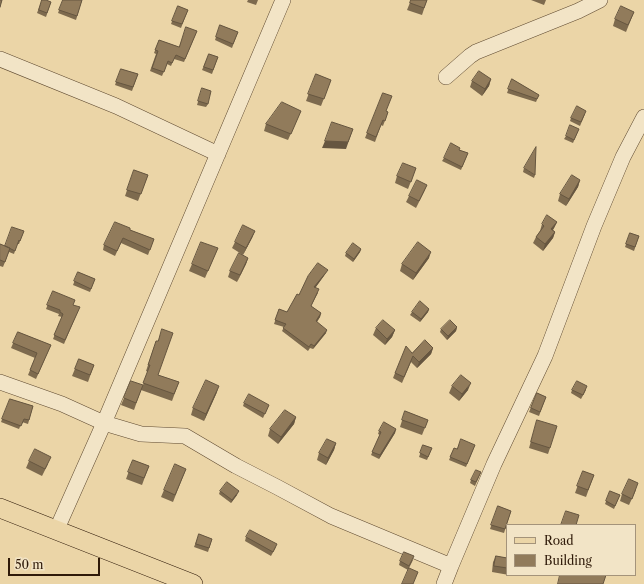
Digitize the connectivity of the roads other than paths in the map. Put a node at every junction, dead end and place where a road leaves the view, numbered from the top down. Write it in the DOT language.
graph roads {
  1 [pos="283,0"];
  2 [pos="600,0"];
  3 [pos="0,59"];
  4 [pos="446,77"];
  5 [pos="644,117"];
  6 [pos="218,154"];
  7 [pos="0,382"];
  8 [pos="104,423"];
  9 [pos="0,508"];
  10 [pos="56,531"];
  11 [pos="451,566"];
  12 [pos="193,584"];
  13 [pos="444,584"];
  1 -- 6 [label="street"];
  2 -- 4 [label="street"];
  3 -- 6 [label="street"];
  5 -- 11 [label="street"];
  6 -- 8 [label="street"];
  7 -- 8 [label="street"];
  8 -- 10 [label="street"];
  8 -- 11 [label="street"];
  9 -- 10 [label="main road"];
  10 -- 12 [label="main road"];
  11 -- 13 [label="street"];
}
